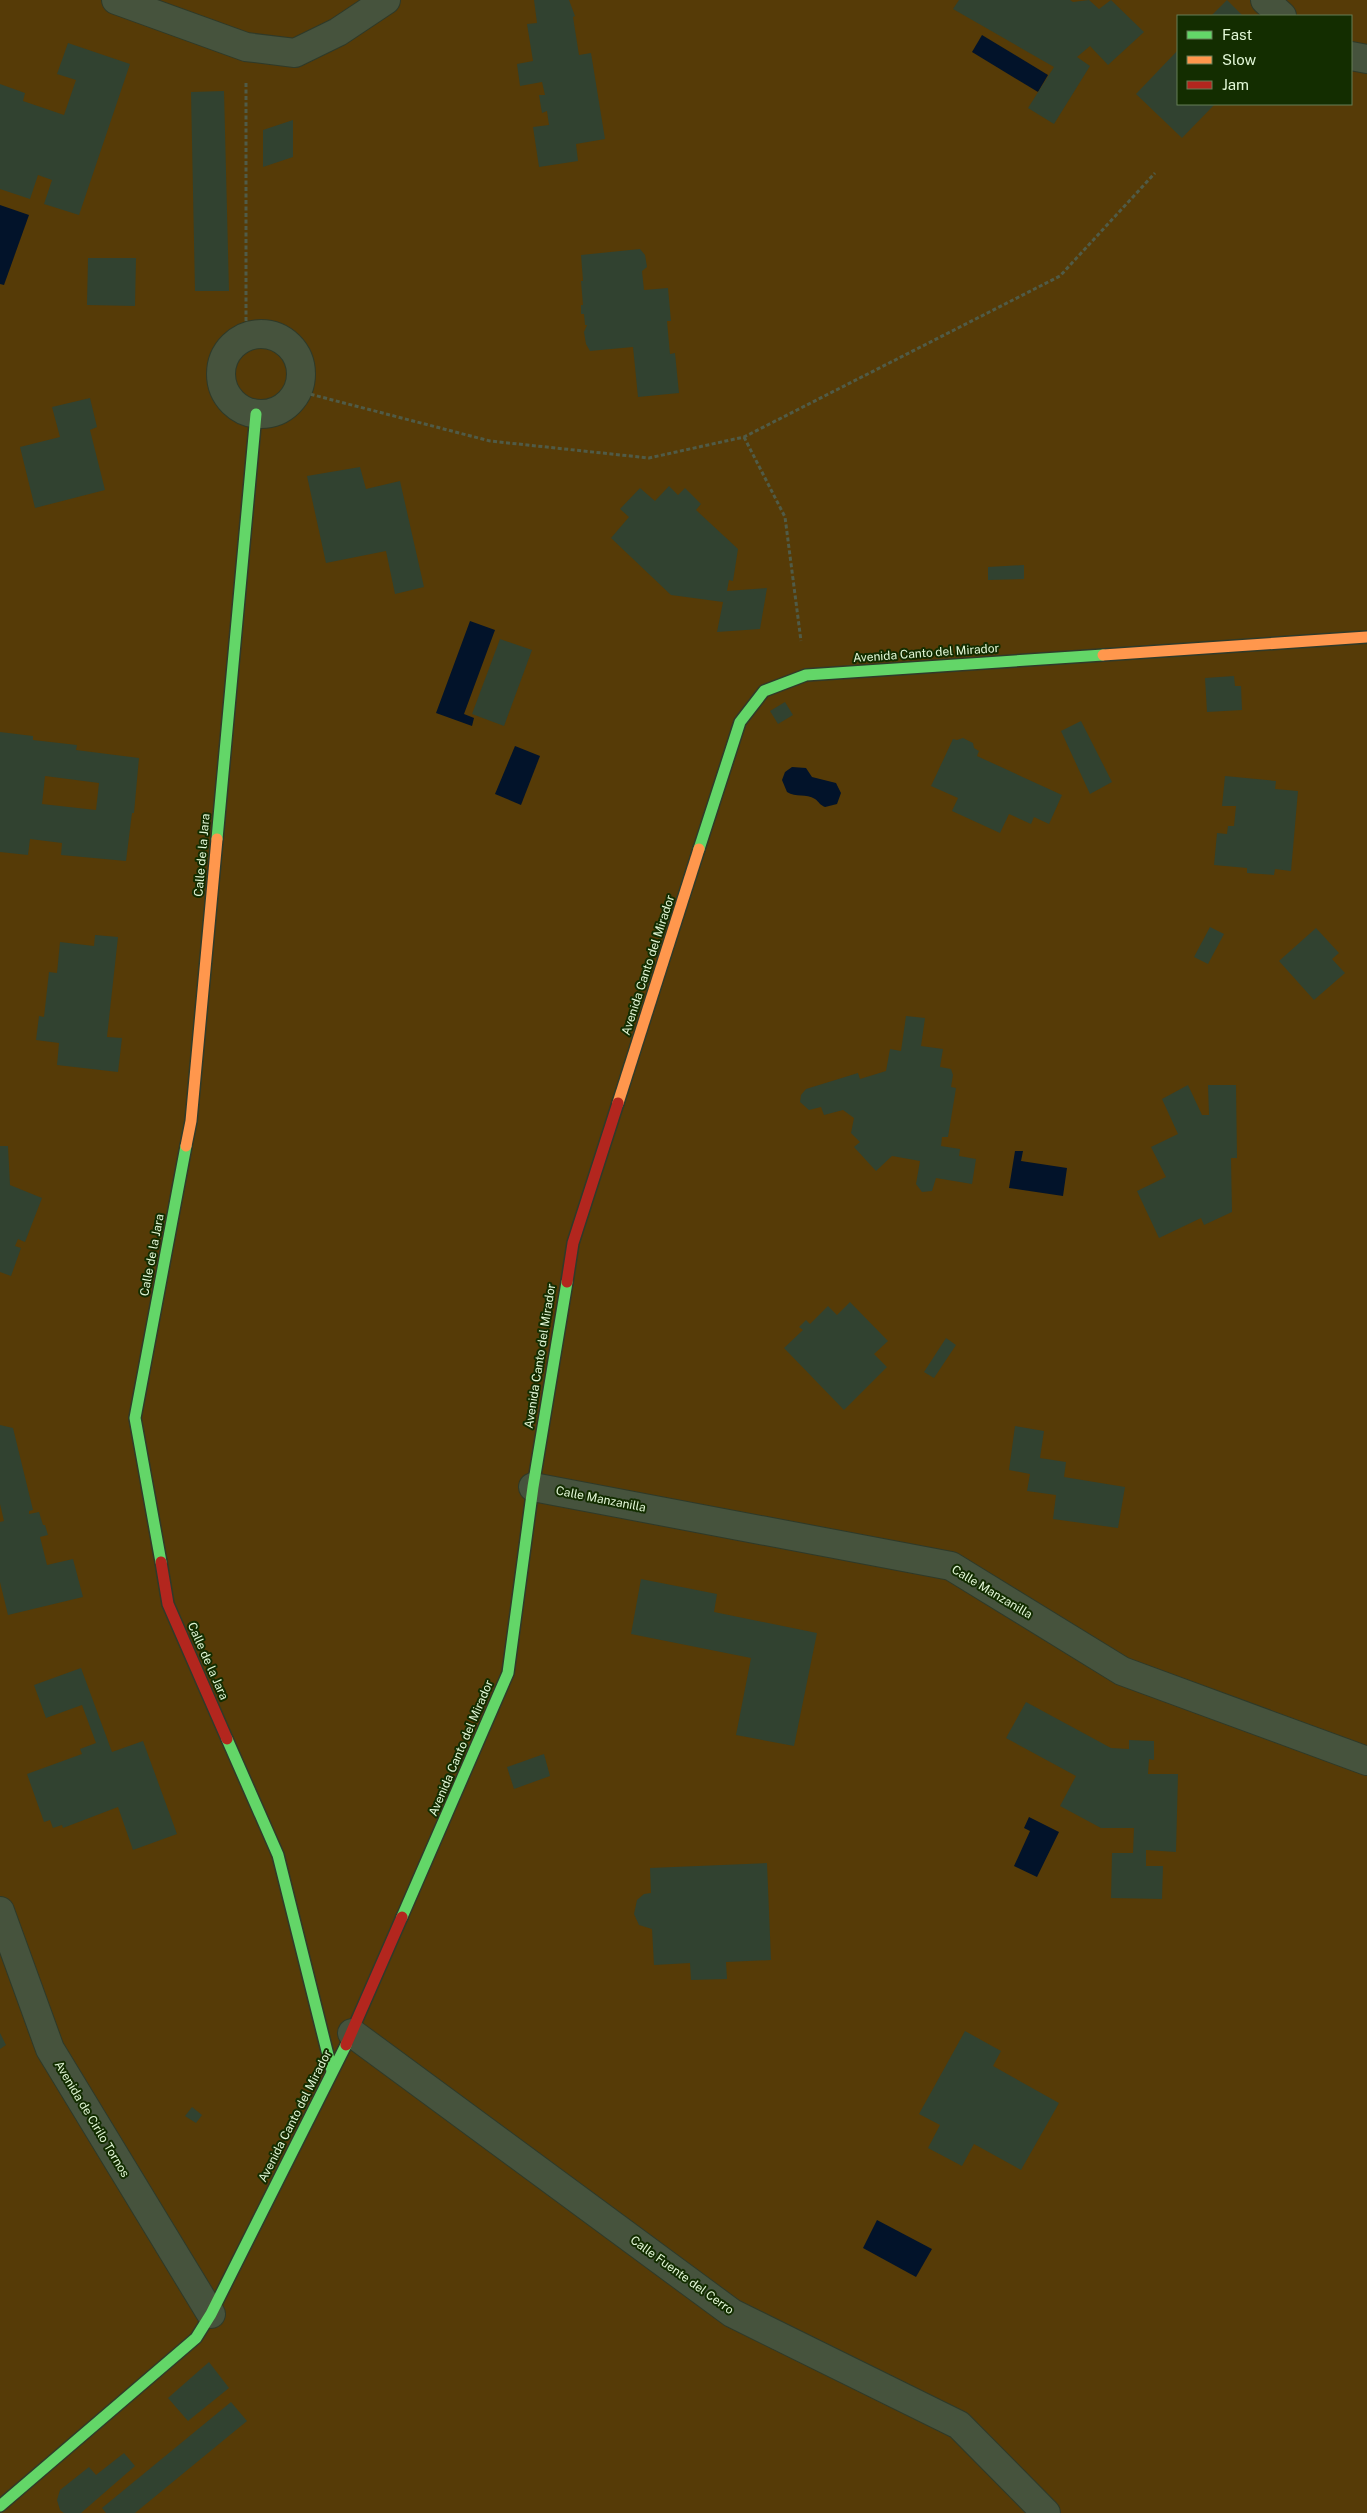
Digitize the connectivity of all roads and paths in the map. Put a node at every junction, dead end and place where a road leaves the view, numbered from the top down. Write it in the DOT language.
graph roads {
  1 [pos="116,0"];
  2 [pos="386,0"];
  3 [pos="1264,0"];
  4 [pos="1281,15"];
  5 [pos="246,47"];
  6 [pos="1352,56"];
  7 [pos="1367,59"];
  8 [pos="1155,173"];
  9 [pos="246,337"];
  10 [pos="298,391"];
  11 [pos="256,414"];
  12 [pos="744,437"];
  13 [pos="1367,637"];
  14 [pos="806,675"];
  15 [pos="534,1487"];
  16 [pos="1367,1761"];
  17 [pos="0,1911"];
  18 [pos="352,2033"];
  19 [pos="332,2072"];
  20 [pos="211,2314"];
  21 [pos="0,2506"];
  22 [pos="1046,2513"];
  1 -- 5 [label="street"];
  2 -- 5 [label="street"];
  3 -- 4 [label="street"];
  5 -- 9 [label="path"];
  6 -- 7 [label="street"];
  8 -- 12 [label="path"];
  9 -- 10 [label="street"];
  9 -- 11 [label="street"];
  10 -- 11 [label="street"];
  10 -- 12 [label="path"];
  11 -- 19 [label="street, Calle de la Jara"];
  12 -- 14 [label="path"];
  13 -- 14 [label="street, Avenida Canto del Mirador"];
  14 -- 15 [label="street, Avenida Canto del Mirador"];
  15 -- 16 [label="street, Calle Manzanilla"];
  15 -- 18 [label="street, Avenida Canto del Mirador"];
  17 -- 20 [label="street, Avenida de Cirilo Tornos"];
  18 -- 19 [label="street, Avenida Canto del Mirador"];
  18 -- 22 [label="street, Calle Fuente del Cerro"];
  19 -- 20 [label="street, Avenida Canto del Mirador"];
  20 -- 21 [label="street, Avenida Canto del Mirador"];
}
